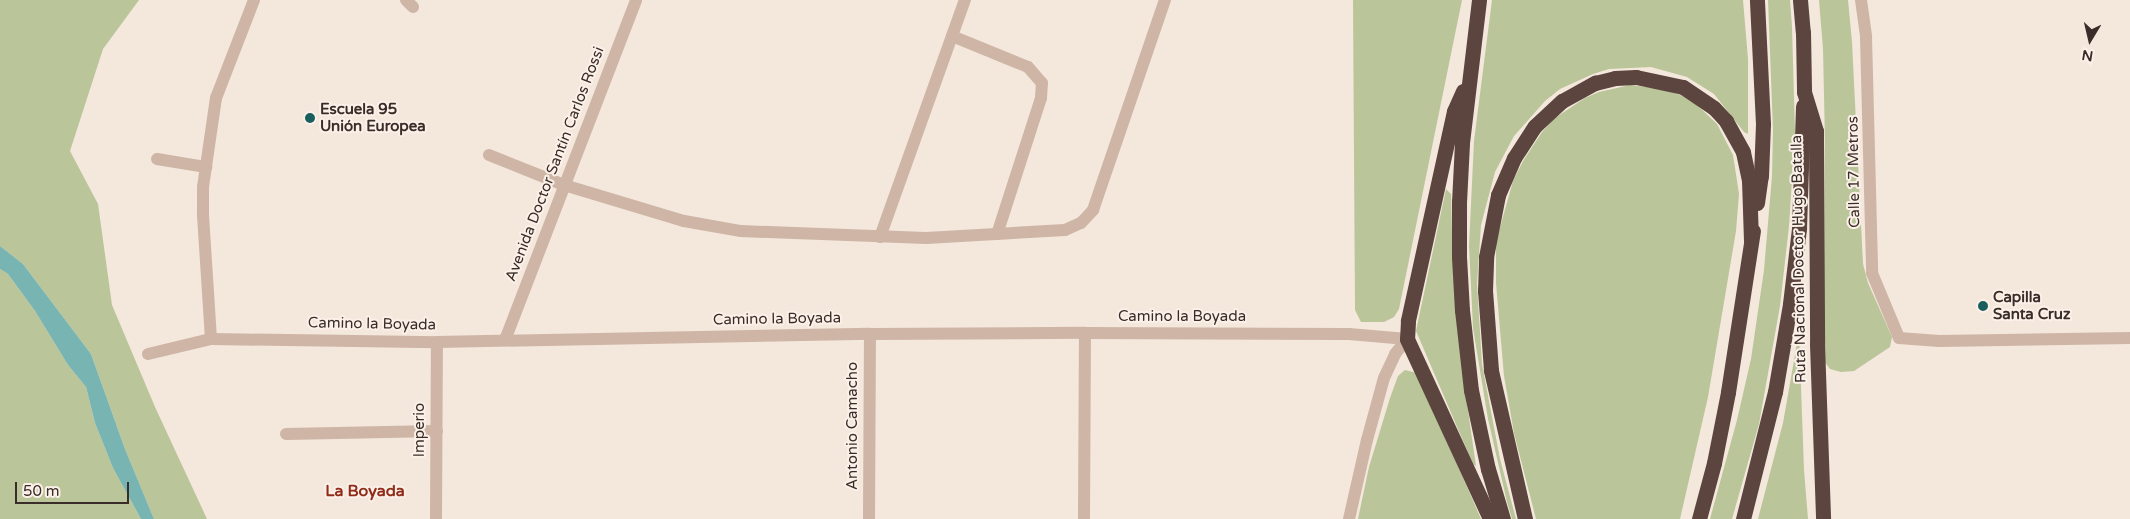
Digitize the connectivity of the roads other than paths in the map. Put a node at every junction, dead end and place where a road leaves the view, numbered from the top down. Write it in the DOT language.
graph roads {
  1 [pos="254,0"];
  2 [pos="636,0"];
  3 [pos="965,0"];
  4 [pos="1165,0"];
  5 [pos="1479,0"];
  6 [pos="1757,0"];
  7 [pos="1800,0"];
  8 [pos="1861,0"];
  9 [pos="952,36"];
  10 [pos="1468,81"];
  11 [pos="1804,92"];
  12 [pos="489,155"];
  13 [pos="157,159"];
  14 [pos="206,167"];
  15 [pos="564,184"];
  16 [pos="998,234"];
  17 [pos="880,237"];
  18 [pos="1751,240"];
  19 [pos="1085,333"];
  20 [pos="870,334"];
  21 [pos="2130,338"];
  22 [pos="211,339"];
  23 [pos="1408,339"];
  24 [pos="505,340"];
  25 [pos="437,342"];
  26 [pos="148,354"];
  27 [pos="436,431"];
  28 [pos="286,434"];
  29 [pos="436,519"];
  30 [pos="869,519"];
  31 [pos="1084,519"];
  32 [pos="1349,519"];
  33 [pos="1490,519"];
  34 [pos="1503,519"];
  35 [pos="1525,519"];
  36 [pos="1699,519"];
  37 [pos="1743,519"];
  38 [pos="1823,519"];
  1 -- 14 [label="street"];
  2 -- 15 [label="street, Avenida Doctor Santín Carlos Rossi"];
  3 -- 9 [label="street"];
  4 -- 16 [label="street"];
  5 -- 10 [label="highway"];
  6 -- 18 [label="highway"];
  7 -- 11 [label="highway, Ruta Nacional Doctor Hugo Batalla"];
  8 -- 21 [label="street, Calle 17 Metros"];
  9 -- 16 [label="street"];
  9 -- 17 [label="street"];
  10 -- 23 [label="highway"];
  10 -- 34 [label="highway"];
  11 -- 37 [label="highway"];
  11 -- 38 [label="highway, Ruta Nacional Doctor Hugo Batalla"];
  12 -- 15 [label="street"];
  13 -- 14 [label="street"];
  14 -- 22 [label="street"];
  15 -- 17 [label="street"];
  15 -- 24 [label="street, Avenida Doctor Santín Carlos Rossi"];
  16 -- 17 [label="street"];
  18 -- 35 [label="highway"];
  18 -- 36 [label="highway"];
  19 -- 20 [label="street, Camino la Boyada"];
  19 -- 23 [label="street, Camino la Boyada"];
  19 -- 31 [label="street"];
  20 -- 24 [label="street, Camino la Boyada"];
  20 -- 30 [label="street, Antonio Camacho"];
  22 -- 25 [label="street, Camino la Boyada"];
  22 -- 26 [label="street, Camino la Boyada"];
  23 -- 32 [label="street"];
  23 -- 33 [label="highway"];
  24 -- 25 [label="street, Camino la Boyada"];
  25 -- 27 [label="street, Imperio"];
  27 -- 28 [label="street"];
  27 -- 29 [label="street, Imperio"];
}
